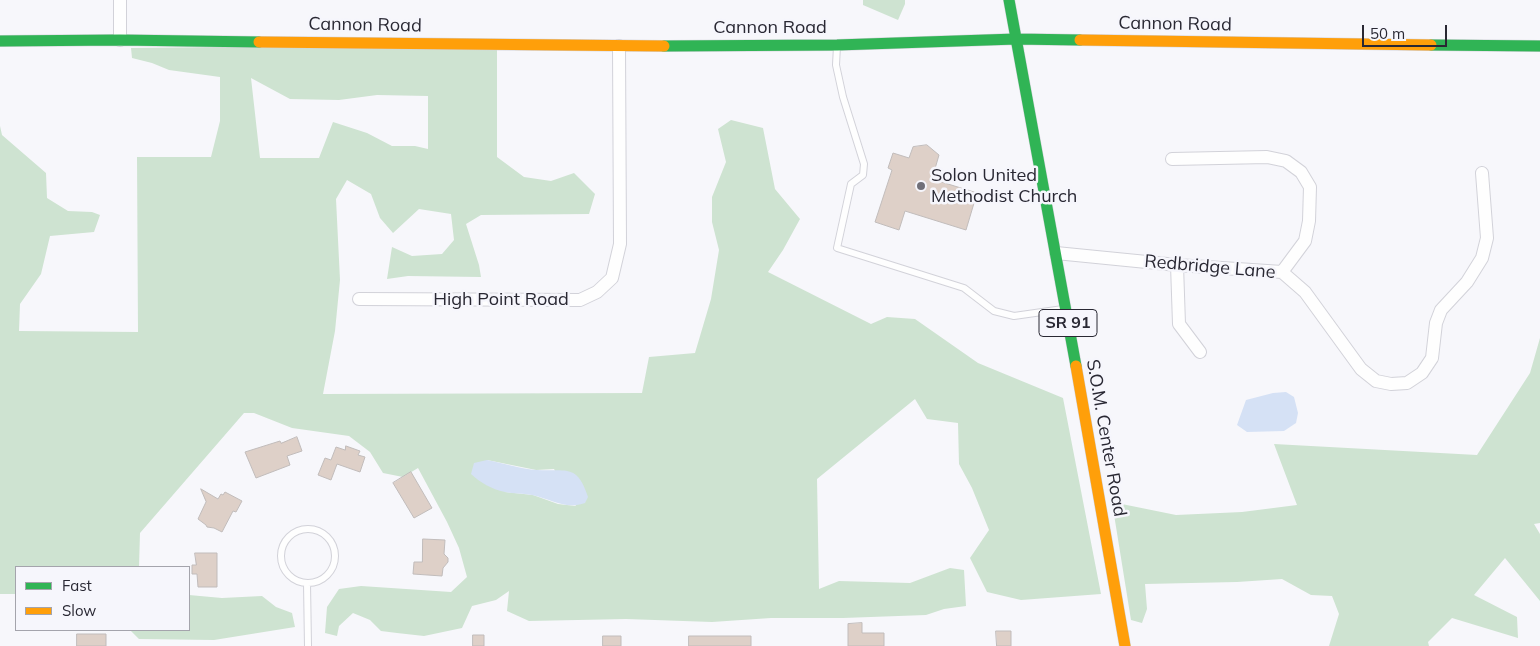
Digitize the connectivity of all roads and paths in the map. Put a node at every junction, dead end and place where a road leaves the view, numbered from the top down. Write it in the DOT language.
graph roads {
  1 [pos="120,0"];
  2 [pos="1009,0"];
  3 [pos="1016,39"];
  4 [pos="120,40"];
  5 [pos="0,41"];
  6 [pos="837,45"];
  7 [pos="619,46"];
  8 [pos="1540,46"];
  9 [pos="1172,159"];
  10 [pos="1482,173"];
  11 [pos="1056,253"];
  12 [pos="1177,265"];
  13 [pos="1282,272"];
  14 [pos="359,299"];
  15 [pos="1066,309"];
  16 [pos="1200,352"];
  17 [pos="307,583"];
  18 [pos="308,646"];
  19 [pos="1125,646"];
  1 -- 4 [label="street"];
  2 -- 3 [label="main road, S.O.M. Center Road / SR 91"];
  3 -- 6 [label="main road, Cannon Road"];
  3 -- 8 [label="main road, Cannon Road"];
  3 -- 11 [label="main road, S.O.M. Center Road / SR 91"];
  4 -- 5 [label="main road, Cannon Road"];
  4 -- 7 [label="main road, Cannon Road"];
  6 -- 7 [label="main road, Cannon Road"];
  6 -- 15 [label="lane"];
  7 -- 14 [label="street, High Point Road"];
  9 -- 13 [label="street"];
  10 -- 13 [label="street, Redbridge Lane"];
  11 -- 12 [label="street, Redbridge Lane"];
  11 -- 15 [label="main road, S.O.M. Center Road / SR 91"];
  12 -- 13 [label="street, Redbridge Lane"];
  12 -- 16 [label="street"];
  15 -- 19 [label="main road, S.O.M. Center Road / SR 91"];
  17 -- 17 [label="lane"];
  17 -- 18 [label="lane"];
}
